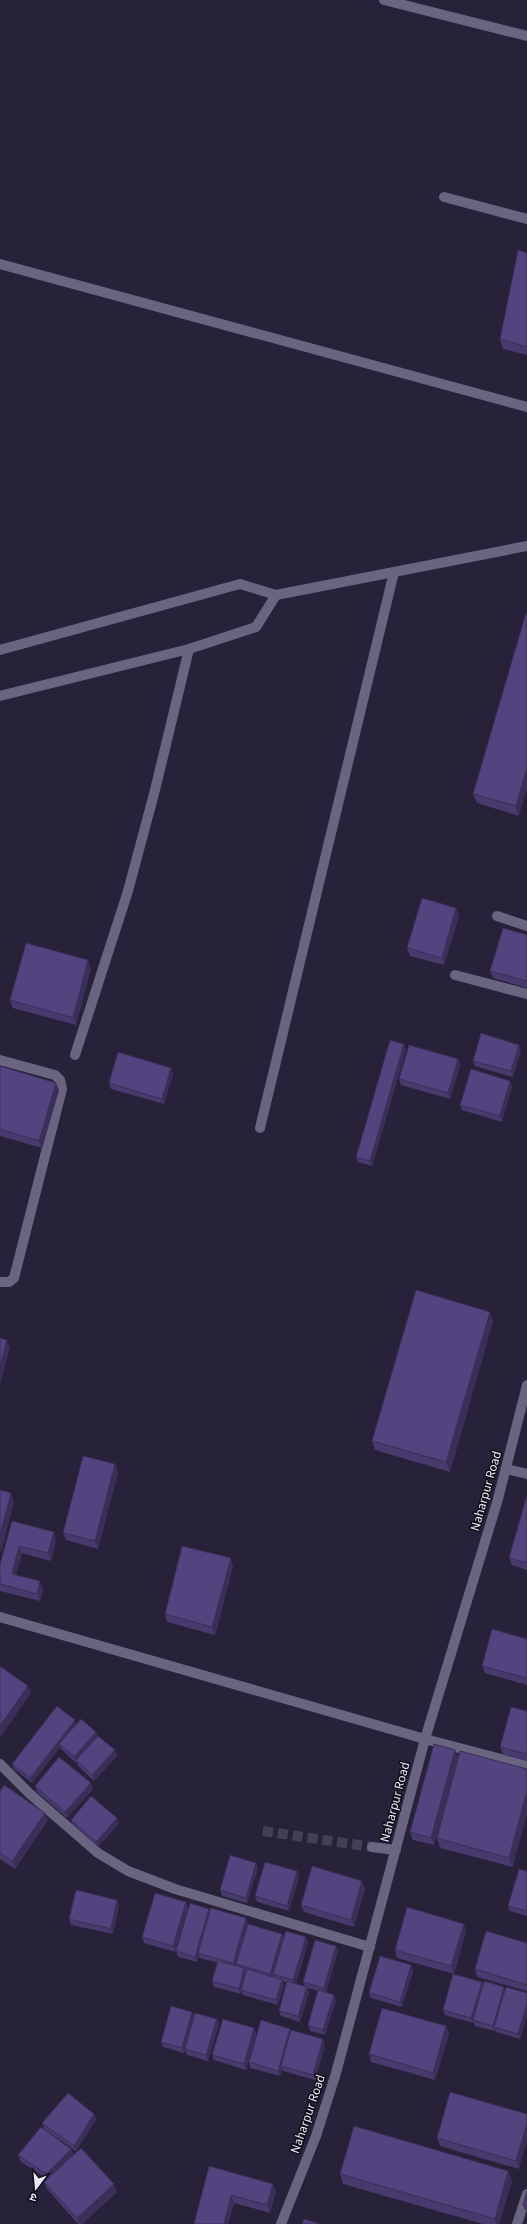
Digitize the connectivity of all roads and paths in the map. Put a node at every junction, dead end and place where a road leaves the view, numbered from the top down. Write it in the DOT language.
graph roads {
  1 [pos="384,0"];
  2 [pos="527,36"];
  3 [pos="444,197"];
  4 [pos="527,219"];
  5 [pos="0,264"];
  6 [pos="527,407"];
  7 [pos="527,546"];
  8 [pos="394,572"];
  9 [pos="276,595"];
  10 [pos="189,649"];
  11 [pos="0,650"];
  12 [pos="0,696"];
  13 [pos="497,916"];
  14 [pos="527,926"];
  15 [pos="455,975"];
  16 [pos="527,994"];
  17 [pos="75,1055"];
  18 [pos="0,1060"];
  19 [pos="260,1128"];
  20 [pos="0,1282"];
  21 [pos="527,1385"];
  22 [pos="506,1469"];
  23 [pos="527,1474"];
  24 [pos="0,1617"];
  25 [pos="425,1739"];
  26 [pos="0,1764"];
  27 [pos="527,1766"];
  28 [pos="372,1847"];
  29 [pos="396,1850"];
  30 [pos="370,1947"];
  31 [pos="527,2194"];
  32 [pos="281,2224"];
  33 [pos="517,2224"];
  1 -- 2 [label="street"];
  3 -- 4 [label="street"];
  5 -- 6 [label="street"];
  7 -- 8 [label="street"];
  8 -- 9 [label="street"];
  8 -- 19 [label="street"];
  9 -- 10 [label="street"];
  9 -- 11 [label="street"];
  10 -- 12 [label="street"];
  10 -- 17 [label="street"];
  13 -- 14 [label="street"];
  15 -- 16 [label="street"];
  18 -- 20 [label="street"];
  21 -- 22 [label="street, Naharpur Road"];
  22 -- 23 [label="street"];
  22 -- 25 [label="street, Naharpur Road"];
  24 -- 25 [label="street"];
  25 -- 27 [label="street"];
  25 -- 29 [label="street, Naharpur Road"];
  26 -- 30 [label="street"];
  28 -- 29 [label="street"];
  29 -- 30 [label="street, Naharpur Road"];
  30 -- 32 [label="street, Naharpur Road"];
  31 -- 33 [label="street"];
}
